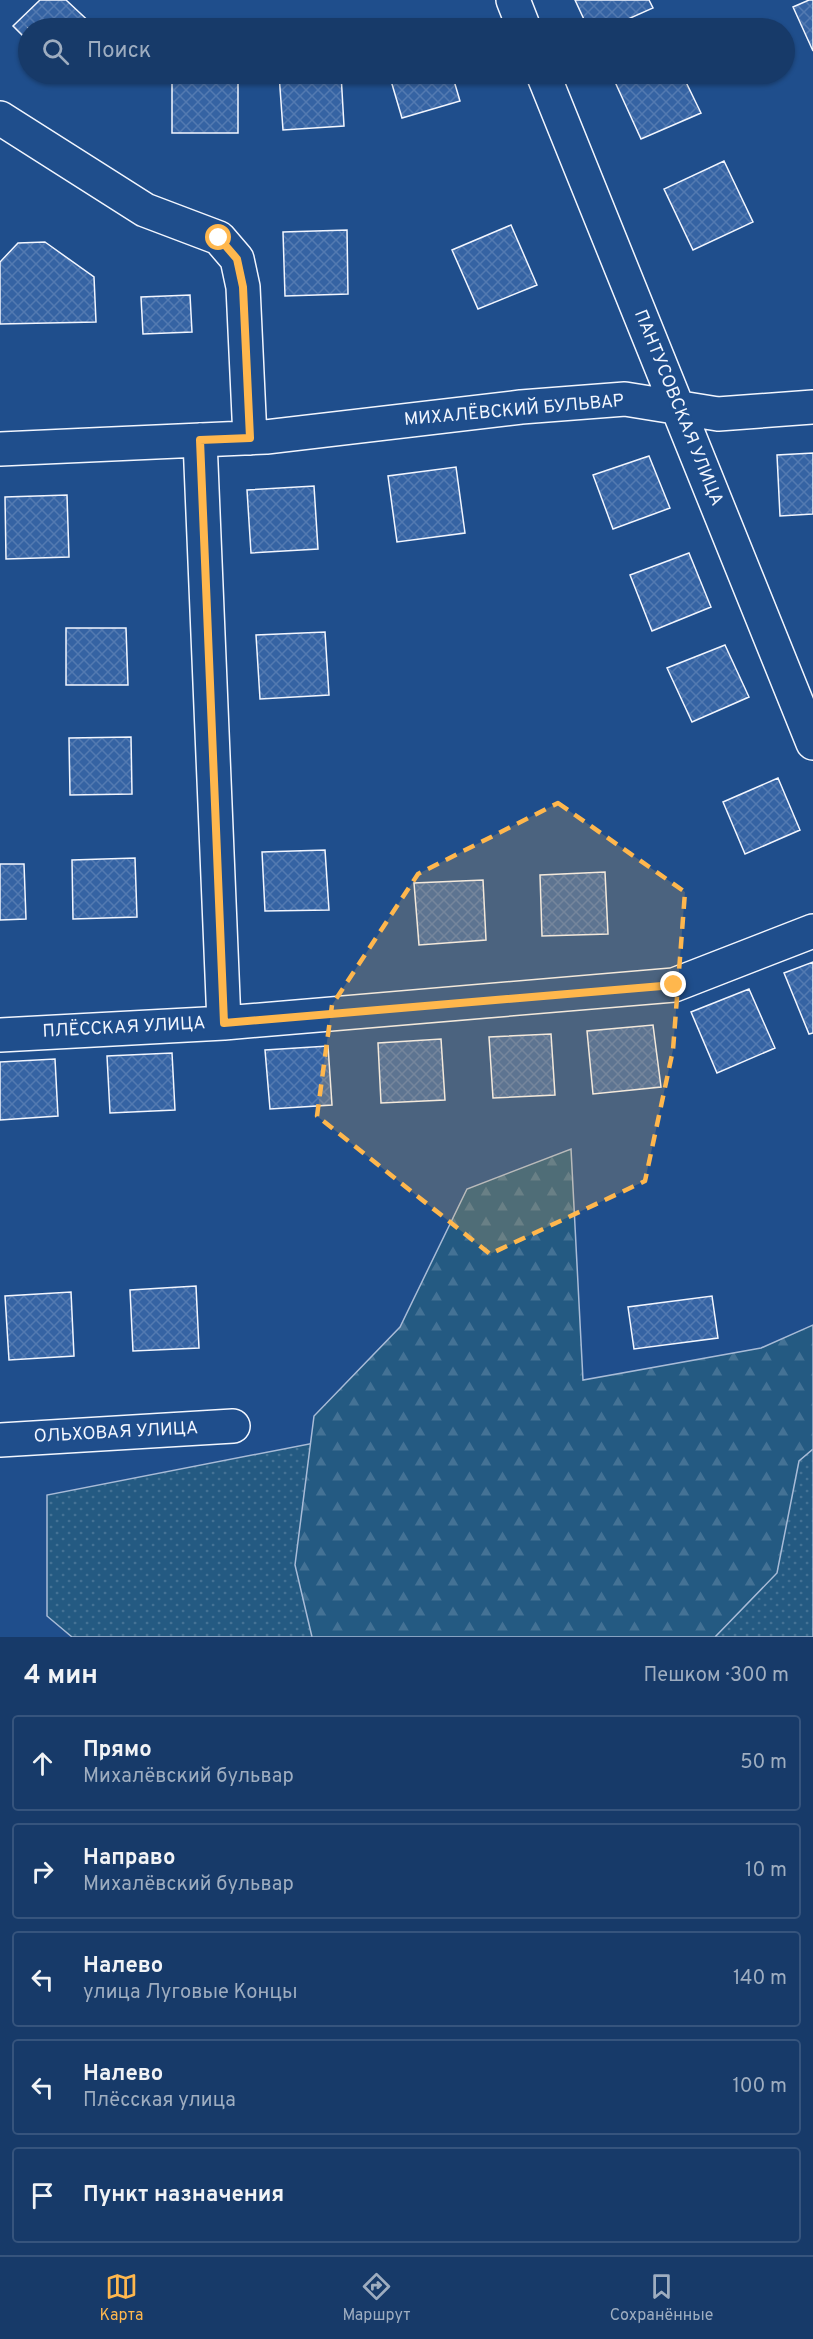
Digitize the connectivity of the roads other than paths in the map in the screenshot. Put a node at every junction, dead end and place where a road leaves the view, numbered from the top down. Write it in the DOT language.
graph roads {
  1 [pos="513,0"];
  2 [pos="520,18"];
  3 [pos="547,84"];
  4 [pos="0,118"];
  5 [pos="813,407"];
  6 [pos="678,408"];
  7 [pos="250,438"];
  8 [pos="200,440"];
  9 [pos="0,449"];
  10 [pos="813,742"];
  11 [pos="813,932"];
  12 [pos="224,1023"];
  13 [pos="0,1035"];
  14 [pos="233,1426"];
  15 [pos="0,1440"];
  1 -- 2 [label="street"];
  3 -- 6 [label="street, ПАНТУСОВСКАЯ УЛИЦА"];
  4 -- 7 [label="street"];
  5 -- 6 [label="street, МИХАЛЁВСКИЙ БУЛЬВАР"];
  6 -- 7 [label="street, МИХАЛЁВСКИЙ БУЛЬВАР"];
  6 -- 10 [label="street, ПАНТУСОВСКАЯ УЛИЦА"];
  7 -- 8 [label="street, МИХАЛЁВСКИЙ БУЛЬВАР"];
  8 -- 9 [label="street, МИХАЛЁВСКИЙ БУЛЬВАР"];
  8 -- 12 [label="street"];
  11 -- 12 [label="street, ПЛЁССКАЯ УЛИЦА"];
  12 -- 13 [label="street, ПЛЁССКАЯ УЛИЦА"];
  14 -- 15 [label="street, ОЛЬХОВАЯ УЛИЦА"];
}
